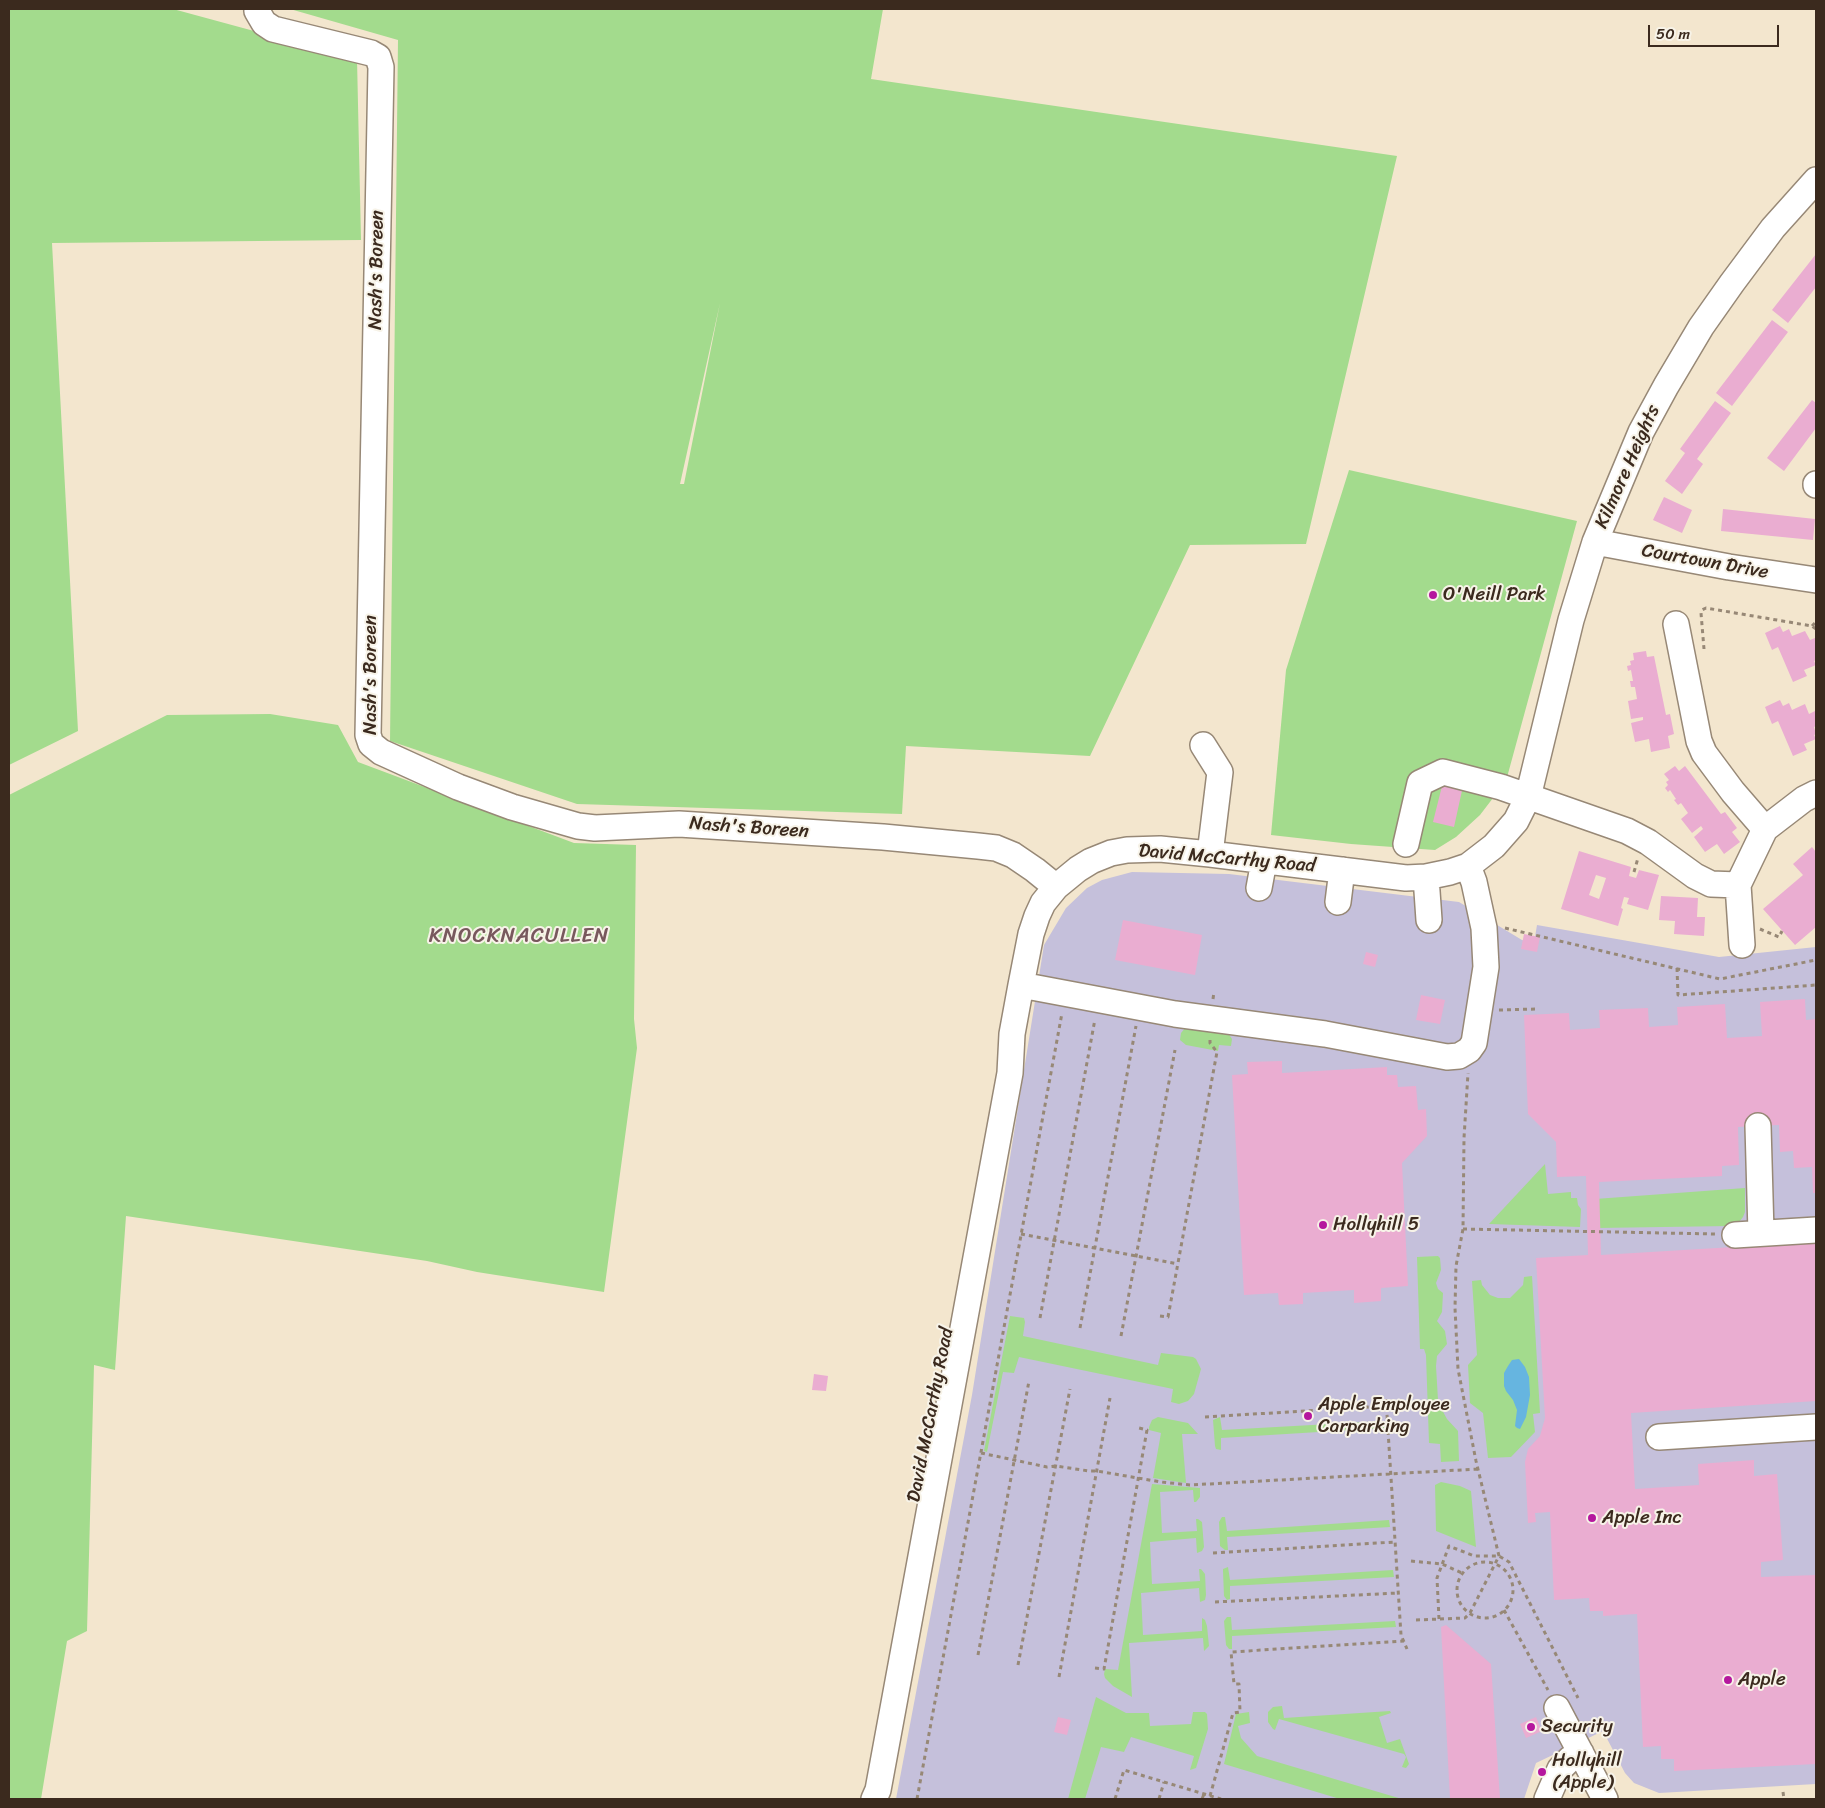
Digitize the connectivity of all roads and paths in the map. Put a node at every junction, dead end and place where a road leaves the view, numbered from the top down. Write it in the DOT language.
graph roads {
  1 [pos="258,9"];
  2 [pos="1816,180"];
  3 [pos="1594,542"];
  4 [pos="1816,580"];
  5 [pos="1816,622"];
  6 [pos="1676,624"];
  7 [pos="1812,626"];
  8 [pos="1816,629"];
  9 [pos="1705,656"];
  10 [pos="1203,745"];
  11 [pos="1816,793"];
  12 [pos="1528,797"];
  13 [pos="1765,829"];
  14 [pos="1406,844"];
  15 [pos="1210,854"];
  16 [pos="1264,861"];
  17 [pos="1468,866"];
  18 [pos="1342,870"];
  19 [pos="1426,877"];
  20 [pos="1738,885"];
  21 [pos="1056,887"];
  22 [pos="1259,888"];
  23 [pos="1338,902"];
  24 [pos="1429,920"];
  25 [pos="1484,928"];
  26 [pos="1782,931"];
  27 [pos="1742,937"];
  28 [pos="1816,960"];
  29 [pos="1677,968"];
  30 [pos="1021,985"];
  31 [pos="1816,985"];
  32 [pos="1065,993"];
  33 [pos="1098,1000"];
  34 [pos="1140,1008"];
  35 [pos="1537,1009"];
  36 [pos="1499,1010"];
  37 [pos="1210,1020"];
  38 [pos="1012,1034"];
  39 [pos="1175,1050"];
  40 [pos="1470,1050"];
  41 [pos="1758,1126"];
  42 [pos="1463,1228"];
  43 [pos="1816,1230"];
  44 [pos="1761,1233"];
  45 [pos="1021,1234"];
  46 [pos="1735,1235"];
  47 [pos="1053,1240"];
  48 [pos="1096,1248"];
  49 [pos="1136,1255"];
  50 [pos="1178,1264"];
  51 [pos="1160,1316"];
  52 [pos="1040,1318"];
  53 [pos="1080,1328"];
  54 [pos="1121,1336"];
  55 [pos="1029,1380"];
  56 [pos="1070,1390"];
  57 [pos="1110,1398"];
  58 [pos="1386,1399"];
  59 [pos="1387,1406"];
  60 [pos="1205,1417"];
  61 [pos="1816,1427"];
  62 [pos="1139,1428"];
  63 [pos="1659,1437"];
  64 [pos="981,1453"];
  65 [pos="1014,1460"];
  66 [pos="1056,1466"];
  67 [pos="1478,1469"];
  68 [pos="1097,1471"];
  69 [pos="1391,1474"];
  70 [pos="1138,1478"];
  71 [pos="1395,1542"];
  72 [pos="1213,1553"];
  73 [pos="1499,1556"];
  74 [pos="1411,1561"];
  75 [pos="1442,1564"];
  76 [pos="1495,1564"];
  77 [pos="1462,1573"];
  78 [pos="1398,1593"];
  79 [pos="1215,1602"];
  80 [pos="1504,1610"];
  81 [pos="1470,1613"];
  82 [pos="1439,1619"];
  83 [pos="1416,1620"];
  84 [pos="1404,1641"];
  85 [pos="1407,1649"];
  86 [pos="978,1654"];
  87 [pos="1018,1665"];
  88 [pos="1095,1668"];
  89 [pos="1536,1669"];
  90 [pos="1059,1677"];
  91 [pos="1569,1706"];
  92 [pos="1585,1762"];
  93 [pos="1164,1782"];
  94 [pos="1783,1792"];
  95 [pos="1204,1794"];
  96 [pos="1210,1796"];
  97 [pos="865,1799"];
  98 [pos="874,1799"];
  99 [pos="917,1799"];
  100 [pos="1115,1799"];
  101 [pos="1159,1799"];
  102 [pos="1202,1799"];
  103 [pos="1221,1799"];
  104 [pos="1547,1799"];
  105 [pos="1566,1799"];
  106 [pos="1605,1799"];
  107 [pos="1784,1799"];
  1 -- 21 [label="street, Nash's Boreen"];
  2 -- 3 [label="street, Kilmore Heights"];
  3 -- 4 [label="street, Courtown Drive"];
  3 -- 12 [label="street, Kilmore Heights"];
  5 -- 7 [label="path"];
  6 -- 13 [label="street"];
  7 -- 8 [label="path"];
  7 -- 9 [label="path"];
  10 -- 15 [label="street"];
  11 -- 13 [label="street"];
  12 -- 14 [label="street"];
  12 -- 17 [label="street, David McCarthy Road"];
  12 -- 20 [label="street"];
  13 -- 20 [label="street"];
  15 -- 16 [label="street, David McCarthy Road"];
  15 -- 21 [label="street, David McCarthy Road"];
  16 -- 18 [label="street, David McCarthy Road"];
  16 -- 22 [label="street"];
  17 -- 19 [label="street, David McCarthy Road"];
  17 -- 25 [label="street"];
  18 -- 19 [label="street, David McCarthy Road"];
  18 -- 23 [label="street"];
  19 -- 24 [label="street"];
  20 -- 27 [label="street"];
  21 -- 30 [label="street, David McCarthy Road"];
  25 -- 29 [label="path"];
  25 -- 40 [label="street"];
  26 -- 27 [label="path"];
  28 -- 29 [label="path"];
  29 -- 31 [label="path"];
  30 -- 32 [label="street"];
  30 -- 38 [label="street, David McCarthy Road"];
  32 -- 33 [label="street"];
  32 -- 45 [label="path"];
  33 -- 34 [label="street"];
  33 -- 47 [label="path"];
  34 -- 37 [label="street"];
  34 -- 48 [label="path"];
  35 -- 36 [label="path"];
  37 -- 40 [label="street"];
  37 -- 50 [label="path"];
  38 -- 97 [label="street, David McCarthy Road"];
  38 -- 98 [label="street, David McCarthy Road"];
  39 -- 49 [label="path"];
  40 -- 42 [label="path"];
  41 -- 44 [label="street"];
  42 -- 46 [label="path"];
  42 -- 67 [label="path"];
  43 -- 44 [label="street"];
  44 -- 46 [label="street"];
  45 -- 47 [label="path"];
  45 -- 64 [label="path"];
  47 -- 48 [label="path"];
  47 -- 52 [label="path"];
  48 -- 49 [label="path"];
  48 -- 53 [label="path"];
  49 -- 50 [label="path"];
  49 -- 54 [label="path"];
  50 -- 51 [label="path"];
  55 -- 65 [label="path"];
  56 -- 66 [label="path"];
  57 -- 68 [label="path"];
  58 -- 59 [label="path"];
  59 -- 60 [label="path"];
  59 -- 69 [label="path"];
  61 -- 63 [label="street"];
  62 -- 70 [label="path"];
  64 -- 65 [label="path"];
  64 -- 99 [label="path"];
  65 -- 66 [label="path"];
  65 -- 86 [label="path"];
  66 -- 68 [label="path"];
  66 -- 87 [label="path"];
  67 -- 69 [label="path"];
  67 -- 73 [label="path"];
  68 -- 70 [label="path"];
  68 -- 90 [label="path"];
  69 -- 70 [label="path"];
  69 -- 71 [label="path"];
  70 -- 88 [label="path"];
  71 -- 72 [label="path"];
  71 -- 78 [label="path"];
  73 -- 75 [label="path"];
  73 -- 76 [label="path"];
  73 -- 91 [label="path"];
  74 -- 75 [label="path"];
  75 -- 77 [label="path"];
  75 -- 82 [label="path"];
  76 -- 77 [label="path"];
  76 -- 80 [label="path"];
  76 -- 81 [label="path"];
  77 -- 81 [label="path"];
  78 -- 79 [label="path"];
  78 -- 84 [label="path"];
  80 -- 81 [label="path"];
  80 -- 89 [label="path"];
  81 -- 82 [label="path"];
  82 -- 83 [label="path"];
  84 -- 85 [label="path"];
  84 -- 96 [label="path"];
  91 -- 92 [label="street"];
  92 -- 104 [label="street"];
  92 -- 105 [label="street"];
  92 -- 106 [label="street"];
  93 -- 95 [label="path"];
  93 -- 100 [label="path"];
  93 -- 101 [label="path"];
  94 -- 107 [label="path"];
  95 -- 96 [label="path"];
  95 -- 102 [label="path"];
  96 -- 103 [label="path"];
}
